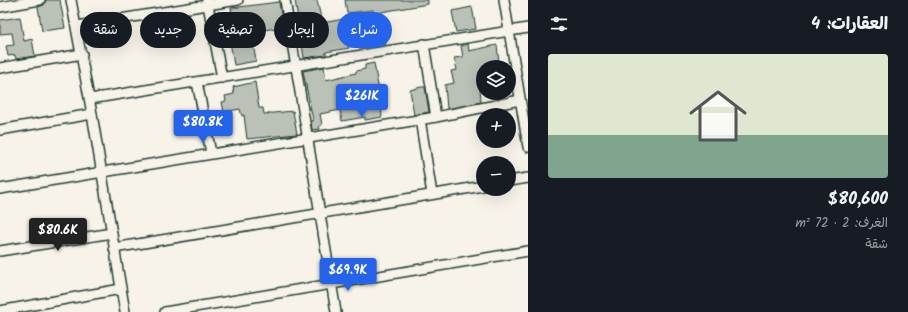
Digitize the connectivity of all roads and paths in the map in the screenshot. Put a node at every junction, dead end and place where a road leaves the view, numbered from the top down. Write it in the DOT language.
graph roads {
  1 [pos="40,0"];
  2 [pos="71,0"];
  3 [pos="238,0"];
  4 [pos="285,0"];
  5 [pos="504,0"];
  6 [pos="207,2"];
  7 [pos="0,7"];
  8 [pos="77,26"];
  9 [pos="528,28"];
  10 [pos="509,31"];
  11 [pos="424,44"];
  12 [pos="82,54"];
  13 [pos="296,66"];
  14 [pos="0,68"];
  15 [pos="222,78"];
  16 [pos="197,82"];
  17 [pos="90,99"];
  18 [pos="520,100"];
  19 [pos="92,114"];
  20 [pos="436,117"];
  21 [pos="420,119"];
  22 [pos="0,130"];
  23 [pos="307,137"];
  24 [pos="528,147"];
  25 [pos="211,153"];
  26 [pos="102,172"];
  27 [pos="528,178"];
  28 [pos="516,180"];
  29 [pos="476,187"];
  30 [pos="0,190"];
  31 [pos="432,194"];
  32 [pos="320,213"];
  33 [pos="112,233"];
  34 [pos="114,248"];
  35 [pos="0,251"];
  36 [pos="528,251"];
  37 [pos="331,284"];
  38 [pos="121,290"];
  39 [pos="0,311"];
  40 [pos="125,312"];
  41 [pos="165,312"];
  42 [pos="336,312"];
  1 -- 7 [label="street"];
  2 -- 8 [label="street"];
  3 -- 6 [label="street"];
  4 -- 13 [label="street"];
  5 -- 10 [label="street"];
  6 -- 8 [label="street"];
  6 -- 15 [label="street"];
  8 -- 12 [label="street"];
  9 -- 10 [label="street"];
  10 -- 11 [label="street"];
  10 -- 18 [label="street"];
  11 -- 13 [label="street"];
  11 -- 20 [label="street"];
  12 -- 14 [label="street"];
  12 -- 17 [label="street"];
  13 -- 15 [label="street"];
  13 -- 23 [label="street"];
  15 -- 16 [label="street"];
  16 -- 17 [label="street"];
  16 -- 25 [label="street"];
  17 -- 19 [label="street"];
  18 -- 20 [label="street"];
  18 -- 24 [label="street"];
  19 -- 22 [label="street"];
  19 -- 26 [label="street"];
  20 -- 21 [label="street"];
  21 -- 23 [label="street"];
  21 -- 31 [label="street"];
  23 -- 25 [label="street"];
  23 -- 32 [label="street"];
  25 -- 26 [label="street"];
  26 -- 30 [label="street"];
  26 -- 33 [label="street"];
  27 -- 28 [label="street"];
  29 -- 31 [label="street"];
  31 -- 32 [label="street"];
  32 -- 34 [label="street"];
  32 -- 37 [label="street"];
  33 -- 34 [label="street"];
  33 -- 35 [label="street"];
  34 -- 38 [label="street"];
  36 -- 37 [label="street"];
  37 -- 41 [label="street"];
  37 -- 42 [label="street"];
  38 -- 39 [label="street"];
  38 -- 40 [label="street"];
}
